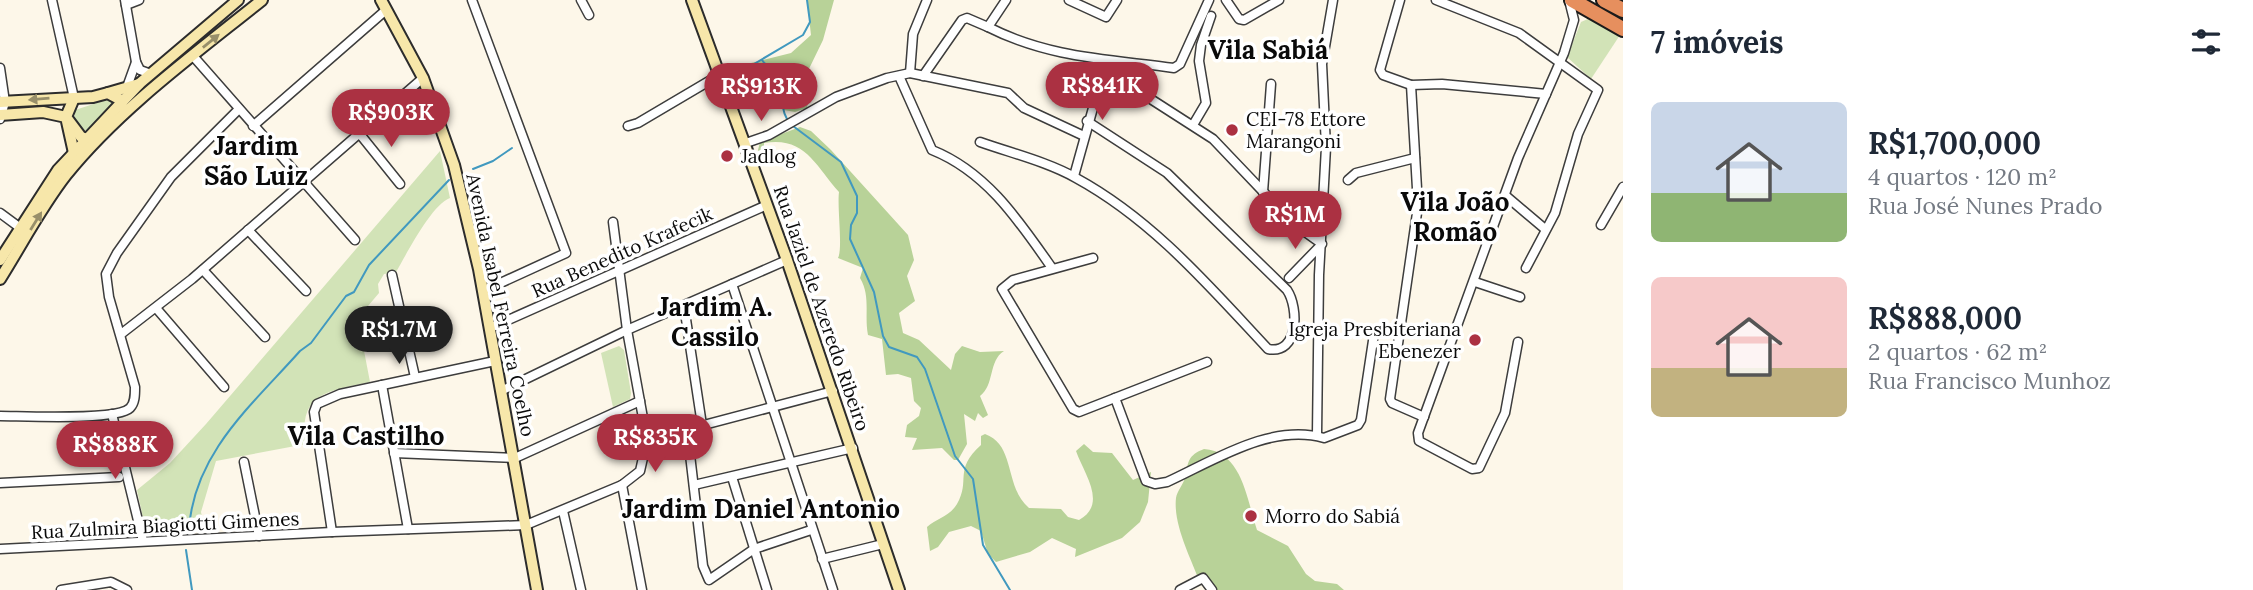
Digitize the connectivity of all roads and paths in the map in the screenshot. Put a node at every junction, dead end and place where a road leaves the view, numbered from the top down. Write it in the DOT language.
graph roads {
  1 [pos="52,0"];
  2 [pos="139,0"];
  3 [pos="238,0"];
  4 [pos="262,0"];
  5 [pos="472,0"];
  6 [pos="581,0"];
  7 [pos="692,0"];
  8 [pos="927,0"];
  9 [pos="1006,0"];
  10 [pos="1069,0"];
  11 [pos="1117,0"];
  12 [pos="1209,0"];
  13 [pos="1226,0"];
  14 [pos="1279,0"];
  15 [pos="1333,0"];
  16 [pos="1400,0"];
  17 [pos="1436,0"];
  18 [pos="1571,0"];
  19 [pos="1604,0"];
  20 [pos="125,2"];
  21 [pos="384,5"];
  22 [pos="1623,10"];
  23 [pos="1597,14"];
  24 [pos="589,15"];
  25 [pos="1211,16"];
  26 [pos="1574,23"];
  27 [pos="988,27"];
  28 [pos="1623,29"];
  29 [pos="192,56"];
  30 [pos="1561,61"];
  31 [pos="136,62"];
  32 [pos="1104,66"];
  33 [pos="0,68"];
  34 [pos="911,73"];
  35 [pos="151,74"];
  36 [pos="720,74"];
  37 [pos="899,76"];
  38 [pos="923,76"];
  39 [pos="423,78"];
  40 [pos="1271,84"];
  41 [pos="133,85"];
  42 [pos="1411,85"];
  43 [pos="108,93"];
  44 [pos="1546,94"];
  45 [pos="75,98"];
  46 [pos="2,102"];
  47 [pos="122,104"];
  48 [pos="239,109"];
  49 [pos="0,116"];
  50 [pos="66,117"];
  51 [pos="1087,121"];
  52 [pos="1193,124"];
  53 [pos="628,126"];
  54 [pos="253,127"];
  55 [pos="108,130"];
  56 [pos="359,133"];
  57 [pos="1083,136"];
  58 [pos="86,141"];
  59 [pos="980,142"];
  60 [pos="746,143"];
  61 [pos="74,153"];
  62 [pos="1415,158"];
  63 [pos="1074,176"];
  64 [pos="1348,180"];
  65 [pos="301,181"];
  66 [pos="400,184"];
  67 [pos="1623,187"];
  68 [pos="1263,192"];
  69 [pos="1506,195"];
  70 [pos="768,205"];
  71 [pos="0,213"];
  72 [pos="613,222"];
  73 [pos="1601,225"];
  74 [pos="19,227"];
  75 [pos="1545,229"];
  76 [pos="248,230"];
  77 [pos="355,240"];
  78 [pos="1322,244"];
  79 [pos="1093,258"];
  80 [pos="0,260"];
  81 [pos="787,260"];
  82 [pos="1052,268"];
  83 [pos="1527,268"];
  84 [pos="203,270"];
  85 [pos="621,271"];
  86 [pos="392,275"];
  87 [pos="1289,278"];
  88 [pos="0,279"];
  89 [pos="1475,282"];
  90 [pos="732,284"];
  91 [pos="1280,284"];
  92 [pos="306,290"];
  93 [pos="483,290"];
  94 [pos="1287,290"];
  95 [pos="1520,297"];
  96 [pos="684,306"];
  97 [pos="156,309"];
  98 [pos="490,328"];
  99 [pos="627,330"];
  100 [pos="121,334"];
  101 [pos="1399,334"];
  102 [pos="265,337"];
  103 [pos="1518,342"];
  104 [pos="495,360"];
  105 [pos="1208,362"];
  106 [pos="415,377"];
  107 [pos="382,385"];
  108 [pos="225,387"];
  109 [pos="501,391"];
  110 [pos="833,391"];
  111 [pos="1115,398"];
  112 [pos="640,401"];
  113 [pos="771,407"];
  114 [pos="112,414"];
  115 [pos="0,416"];
  116 [pos="1424,417"];
  117 [pos="702,425"];
  118 [pos="687,429"];
  119 [pos="1317,435"];
  120 [pos="647,440"];
  121 [pos="853,448"];
  122 [pos="394,453"];
  123 [pos="515,458"];
  124 [pos="244,462"];
  125 [pos="789,463"];
  126 [pos="119,477"];
  127 [pos="732,477"];
  128 [pos="0,483"];
  129 [pos="622,485"];
  130 [pos="694,485"];
  131 [pos="563,512"];
  132 [pos="526,525"];
  133 [pos="408,529"];
  134 [pos="811,530"];
  135 [pos="332,532"];
  136 [pos="259,536"];
  137 [pos="143,541"];
  138 [pos="883,544"];
  139 [pos="0,549"];
  140 [pos="754,549"];
  141 [pos="821,559"];
  142 [pos="61,590"];
  143 [pos="128,590"];
  144 [pos="537,590"];
  145 [pos="581,590"];
  146 [pos="642,590"];
  147 [pos="767,590"];
  148 [pos="833,590"];
  149 [pos="899,590"];
  150 [pos="1180,590"];
  151 [pos="1212,590"];
  1 -- 45 [label="street"];
  2 -- 20 [label="street"];
  3 -- 35 [label="street"];
  29 -- 4 [label="street, one-way"];
  5 -- 93 [label="street"];
  6 -- 24 [label="street"];
  7 -- 36 [label="street, Rua Jaziel de Azeredo Ribeiro"];
  8 -- 34 [label="street"];
  9 -- 27 [label="street"];
  10 -- 11 [label="street"];
  12 -- 32 [label="street"];
  13 -- 14 [label="street"];
  15 -- 78 [label="street"];
  16 -- 42 [label="street"];
  17 -- 30 [label="street"];
  18 -- 23 [label="highway"];
  18 -- 26 [label="street"];
  19 -- 22 [label="highway"];
  20 -- 31 [label="street"];
  21 -- 39 [label="street, Avenida Isabel Ferreira Coelho"];
  21 -- 54 [label="street"];
  23 -- 26 [label="street"];
  23 -- 28 [label="highway"];
  25 -- 52 [label="street"];
  26 -- 30 [label="street"];
  27 -- 32 [label="street"];
  27 -- 38 [label="street"];
  29 -- 48 [label="street"];
  29 -- 55 [label="street"];
  30 -- 44 [label="street"];
  30 -- 75 [label="street"];
  31 -- 35 [label="street"];
  31 -- 41 [label="street"];
  32 -- 51 [label="street"];
  32 -- 52 [label="street"];
  33 -- 46 [label="street"];
  34 -- 37 [label="street"];
  34 -- 38 [label="street"];
  35 -- 41 [label="street"];
  36 -- 53 [label="street"];
  36 -- 60 [label="street, Rua Jaziel de Azeredo Ribeiro"];
  37 -- 60 [label="street"];
  37 -- 82 [label="street"];
  38 -- 57 [label="street"];
  39 -- 56 [label="street"];
  39 -- 93 [label="street, Avenida Isabel Ferreira Coelho"];
  40 -- 68 [label="street"];
  41 -- 43 [label="street"];
  41 -- 47 [label="street"];
  42 -- 44 [label="street"];
  42 -- 62 [label="street"];
  43 -- 45 [label="street"];
  43 -- 47 [label="street"];
  44 -- 69 [label="street"];
  45 -- 46 [label="street, one-way"];
  45 -- 50 [label="street"];
  46 -- 49 [label="street"];
  47 -- 55 [label="street"];
  47 -- 58 [label="street"];
  48 -- 54 [label="street"];
  48 -- 100 [label="street"];
  49 -- 50 [label="street"];
  50 -- 58 [label="street"];
  50 -- 61 [label="street"];
  51 -- 57 [label="street"];
  51 -- 91 [label="street"];
  52 -- 68 [label="street"];
  54 -- 65 [label="street"];
  55 -- 58 [label="street"];
  88 -- 55 [label="street, one-way"];
  56 -- 65 [label="street"];
  56 -- 66 [label="street"];
  57 -- 63 [label="street"];
  58 -- 61 [label="street"];
  59 -- 63 [label="street"];
  60 -- 70 [label="street, Rua Jaziel de Azeredo Ribeiro"];
  61 -- 74 [label="street"];
  62 -- 64 [label="street"];
  62 -- 101 [label="street"];
  63 -- 94 [label="street"];
  65 -- 76 [label="street"];
  65 -- 77 [label="street"];
  67 -- 73 [label="street"];
  68 -- 78 [label="street"];
  69 -- 75 [label="street"];
  69 -- 89 [label="street"];
  70 -- 81 [label="street, Rua Jaziel de Azeredo Ribeiro"];
  70 -- 85 [label="street, Rua Benedito Krafecik"];
  71 -- 74 [label="street"];
  72 -- 85 [label="street"];
  74 -- 80 [label="street"];
  75 -- 83 [label="street"];
  76 -- 84 [label="street"];
  76 -- 92 [label="street"];
  78 -- 87 [label="street"];
  78 -- 119 [label="street"];
  79 -- 82 [label="street"];
  81 -- 90 [label="street"];
  81 -- 110 [label="street, Rua Jaziel de Azeredo Ribeiro"];
  82 -- 111 [label="street"];
  84 -- 97 [label="street"];
  84 -- 102 [label="street"];
  85 -- 98 [label="street, Rua Benedito Krafecik"];
  85 -- 99 [label="street"];
  86 -- 106 [label="street"];
  87 -- 91 [label="street"];
  87 -- 94 [label="street"];
  89 -- 95 [label="street"];
  89 -- 116 [label="street"];
  90 -- 96 [label="street"];
  90 -- 113 [label="street"];
  91 -- 94 [label="street"];
  93 -- 98 [label="street, Avenida Isabel Ferreira Coelho"];
  96 -- 99 [label="street"];
  96 -- 117 [label="street"];
  97 -- 100 [label="street"];
  97 -- 108 [label="street"];
  98 -- 104 [label="street, Avenida Isabel Ferreira Coelho"];
  99 -- 109 [label="street"];
  99 -- 112 [label="street"];
  100 -- 114 [label="street"];
  101 -- 116 [label="street"];
  101 -- 119 [label="street"];
  103 -- 116 [label="street"];
  104 -- 106 [label="street"];
  104 -- 109 [label="street, Avenida Isabel Ferreira Coelho"];
  105 -- 111 [label="street"];
  106 -- 107 [label="street"];
  107 -- 122 [label="street"];
  107 -- 135 [label="street"];
  109 -- 123 [label="street, Avenida Isabel Ferreira Coelho"];
  110 -- 113 [label="street"];
  110 -- 121 [label="street, Rua Jaziel de Azeredo Ribeiro"];
  111 -- 119 [label="street"];
  112 -- 120 [label="street"];
  112 -- 123 [label="street"];
  113 -- 117 [label="street"];
  113 -- 125 [label="street"];
  114 -- 115 [label="street"];
  114 -- 137 [label="street"];
  117 -- 118 [label="street"];
  118 -- 120 [label="street"];
  118 -- 130 [label="street"];
  120 -- 129 [label="street"];
  121 -- 125 [label="street"];
  121 -- 138 [label="street, Rua Jaziel de Azeredo Ribeiro"];
  122 -- 123 [label="street"];
  122 -- 133 [label="street"];
  123 -- 132 [label="street, Avenida Isabel Ferreira Coelho"];
  124 -- 136 [label="street"];
  125 -- 127 [label="street"];
  125 -- 134 [label="street"];
  126 -- 128 [label="street"];
  127 -- 130 [label="street"];
  127 -- 140 [label="street"];
  129 -- 131 [label="street, Rua Zulmira Biagiotti Gimenes"];
  129 -- 146 [label="street"];
  130 -- 140 [label="street"];
  131 -- 132 [label="street, Rua Zulmira Biagiotti Gimenes"];
  131 -- 145 [label="street"];
  132 -- 133 [label="street, Rua Zulmira Biagiotti Gimenes"];
  132 -- 144 [label="street, Avenida Isabel Ferreira Coelho"];
  133 -- 135 [label="street, Rua Zulmira Biagiotti Gimenes"];
  134 -- 140 [label="street"];
  134 -- 141 [label="street"];
  135 -- 136 [label="street, Rua Zulmira Biagiotti Gimenes"];
  136 -- 137 [label="street, Rua Zulmira Biagiotti Gimenes"];
  137 -- 139 [label="street, Rua Zulmira Biagiotti Gimenes"];
  138 -- 141 [label="street"];
  138 -- 149 [label="street, Rua Jaziel de Azeredo Ribeiro"];
  140 -- 147 [label="street"];
  141 -- 148 [label="street"];
  142 -- 143 [label="street"];
  150 -- 151 [label="street"];
}
